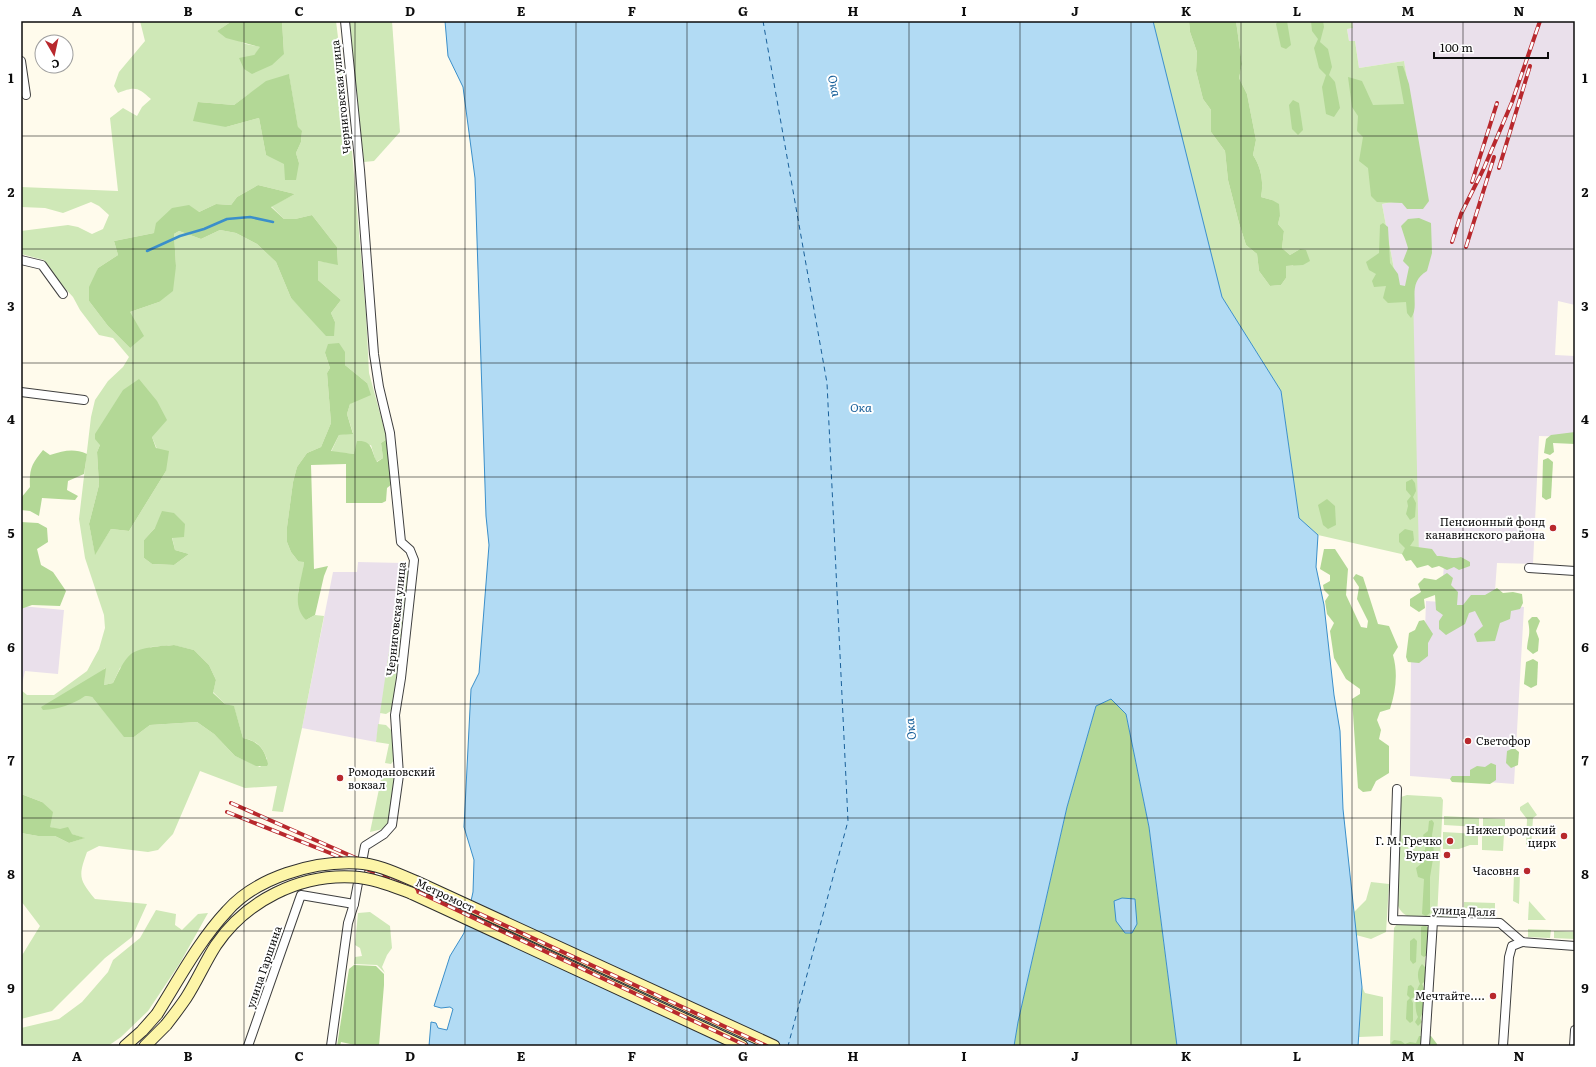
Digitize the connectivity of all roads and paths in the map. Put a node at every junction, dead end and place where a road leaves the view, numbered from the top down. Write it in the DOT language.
graph roads {
  1 [pos="345,21"];
  2 [pos="21,61"];
  3 [pos="26,95"];
  4 [pos="21,260"];
  5 [pos="63,294"];
  6 [pos="21,392"];
  7 [pos="84,400"];
  8 [pos="1529,568"];
  9 [pos="1575,571"];
  10 [pos="1397,790"];
  11 [pos="354,904"];
  12 [pos="1433,921"];
  13 [pos="1522,942"];
  14 [pos="1575,946"];
  15 [pos="1575,1030"];
  16 [pos="125,1046"];
  17 [pos="146,1046"];
  18 [pos="248,1046"];
  19 [pos="331,1046"];
  20 [pos="742,1046"];
  21 [pos="774,1046"];
  22 [pos="1425,1046"];
  23 [pos="1503,1046"];
  24 [pos="1574,1046"];
  1 -- 11 [label="street, Черниговская улица"];
  2 -- 3 [label="street"];
  4 -- 5 [label="street"];
  6 -- 7 [label="street"];
  8 -- 9 [label="street"];
  10 -- 12 [label="street, улица Даля"];
  11 -- 18 [label="street, улица Гаршина"];
  11 -- 19 [label="street"];
  12 -- 13 [label="street, улица Даля"];
  12 -- 22 [label="street"];
  13 -- 14 [label="street"];
  13 -- 23 [label="street"];
  15 -- 24 [label="street"];
  16 -- 21 [label="main road, Метромост, bridge"];
  17 -- 20 [label="main road, Метромост, bridge"];
}
